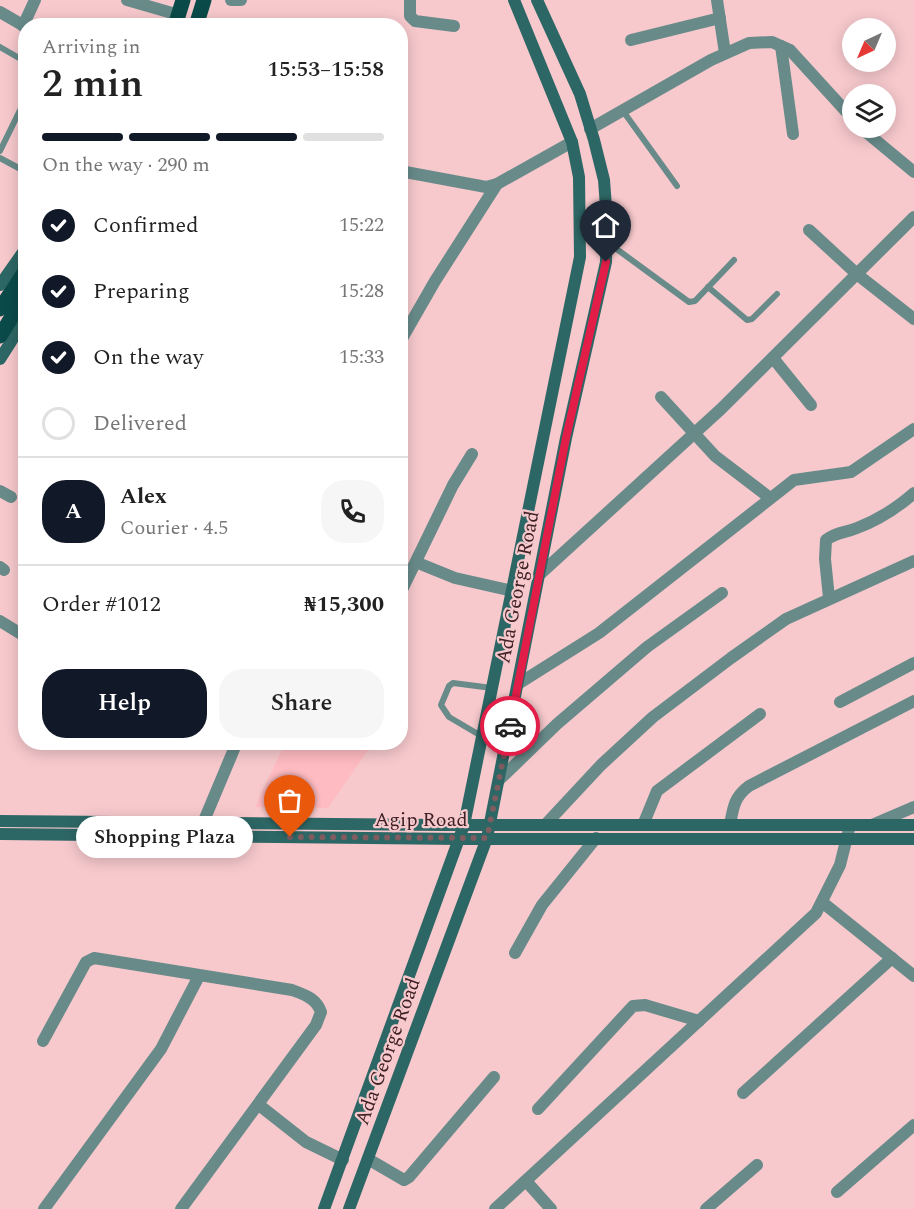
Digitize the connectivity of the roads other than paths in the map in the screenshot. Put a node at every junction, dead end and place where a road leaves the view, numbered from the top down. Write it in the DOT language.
graph roads {
  1 [pos="35,0"];
  2 [pos="128,0"];
  3 [pos="204,0"];
  4 [pos="231,0"];
  5 [pos="241,0"];
  6 [pos="410,0"];
  7 [pos="514,0"];
  8 [pos="537,0"];
  9 [pos="717,0"];
  10 [pos="0,12"];
  11 [pos="179,14"];
  12 [pos="27,18"];
  13 [pos="198,18"];
  14 [pos="720,18"];
  15 [pos="18,22"];
  16 [pos="454,26"];
  17 [pos="631,40"];
  18 [pos="781,46"];
  19 [pos="0,47"];
  20 [pos="725,54"];
  21 [pos="18,57"];
  22 [pos="842,106"];
  23 [pos="623,111"];
  24 [pos="18,114"];
  25 [pos="590,129"];
  26 [pos="793,134"];
  27 [pos="873,138"];
  28 [pos="572,142"];
  29 [pos="0,151"];
  30 [pos="0,158"];
  31 [pos="18,168"];
  32 [pos="408,172"];
  33 [pos="914,172"];
  34 [pos="497,184"];
  35 [pos="677,186"];
  36 [pos="914,217"];
  37 [pos="809,230"];
  38 [pos="607,242"];
  39 [pos="18,259"];
  40 [pos="734,260"];
  41 [pos="858,275"];
  42 [pos="18,282"];
  43 [pos="0,285"];
  44 [pos="708,287"];
  45 [pos="777,294"];
  46 [pos="18,307"];
  47 [pos="0,309"];
  48 [pos="914,319"];
  49 [pos="408,328"];
  50 [pos="18,331"];
  51 [pos="0,336"];
  52 [pos="773,357"];
  53 [pos="0,359"];
  54 [pos="661,397"];
  55 [pos="811,405"];
  56 [pos="914,429"];
  57 [pos="693,435"];
  58 [pos="472,454"];
  59 [pos="914,493"];
  60 [pos="770,498"];
  61 [pos="914,561"];
  62 [pos="418,563"];
  63 [pos="539,575"];
  64 [pos="408,580"];
  65 [pos="513,591"];
  66 [pos="722,593"];
  67 [pos="829,598"];
  68 [pos="0,621"];
  69 [pos="18,632"];
  70 [pos="914,663"];
  71 [pos="518,684"];
  72 [pos="493,688"];
  73 [pos="914,701"];
  74 [pos="840,702"];
  75 [pos="760,714"];
  76 [pos="483,737"];
  77 [pos="233,750"];
  78 [pos="499,780"];
  79 [pos="914,807"];
  80 [pos="0,821"];
  81 [pos="203,823"];
  82 [pos="464,825"];
  83 [pos="491,825"];
  84 [pos="545,825"];
  85 [pos="643,825"];
  86 [pos="730,825"];
  87 [pos="872,825"];
  88 [pos="914,825"];
  89 [pos="848,832"];
  90 [pos="0,834"];
  91 [pos="460,838"];
  92 [pos="487,838"];
  93 [pos="596,838"];
  94 [pos="914,839"];
  95 [pos="822,902"];
  96 [pos="515,953"];
  97 [pos="892,958"];
  98 [pos="200,976"];
  99 [pos="914,976"];
  100 [pos="699,1021"];
  101 [pos="44,1041"];
  102 [pos="494,1077"];
  103 [pos="743,1093"];
  104 [pos="259,1105"];
  105 [pos="538,1109"];
  106 [pos="914,1125"];
  107 [pos="368,1159"];
  108 [pos="343,1160"];
  109 [pos="757,1165"];
  110 [pos="526,1181"];
  111 [pos="837,1192"];
  112 [pos="44,1209"];
  113 [pos="181,1209"];
  114 [pos="324,1209"];
  115 [pos="349,1209"];
  116 [pos="495,1209"];
  117 [pos="551,1209"];
  118 [pos="706,1209"];
  1 -- 12 [label="street"];
  2 -- 11 [label="street"];
  3 -- 13 [label="main road"];
  4 -- 5 [label="street"];
  6 -- 16 [label="street"];
  7 -- 28 [label="main road, Ada George Road"];
  8 -- 25 [label="main road, Ada George Road"];
  9 -- 14 [label="street"];
  10 -- 15 [label="street"];
  14 -- 17 [label="street"];
  14 -- 20 [label="street"];
  18 -- 20 [label="street"];
  18 -- 22 [label="street"];
  18 -- 26 [label="street"];
  19 -- 21 [label="lane"];
  20 -- 23 [label="street"];
  23 -- 25 [label="street"];
  23 -- 35 [label="lane"];
  24 -- 29 [label="lane"];
  25 -- 38 [label="main road, Ada George Road"];
  27 -- 33 [label="street"];
  28 -- 34 [label="street"];
  28 -- 65 [label="main road, Ada George Road"];
  30 -- 31 [label="lane"];
  32 -- 34 [label="street"];
  34 -- 49 [label="street"];
  36 -- 41 [label="street"];
  37 -- 41 [label="street"];
  38 -- 44 [label="lane"];
  38 -- 63 [label="main road, Ada George Road"];
  39 -- 43 [label="main road"];
  40 -- 44 [label="lane"];
  41 -- 48 [label="street"];
  41 -- 52 [label="street"];
  42 -- 47 [label="main road"];
  44 -- 45 [label="lane"];
  46 -- 51 [label="main road"];
  50 -- 53 [label="main road"];
  52 -- 55 [label="street"];
  52 -- 57 [label="street"];
  54 -- 57 [label="street"];
  56 -- 60 [label="street"];
  57 -- 60 [label="street"];
  57 -- 63 [label="street"];
  58 -- 62 [label="street"];
  59 -- 67 [label="street"];
  60 -- 71 [label="street"];
  61 -- 67 [label="street"];
  62 -- 64 [label="street"];
  62 -- 65 [label="street"];
  63 -- 71 [label="main road, Ada George Road"];
  65 -- 72 [label="main road, Ada George Road"];
  66 -- 78 [label="street"];
  67 -- 84 [label="street"];
  68 -- 69 [label="street"];
  70 -- 74 [label="street"];
  71 -- 78 [label="main road, Ada George Road"];
  72 -- 76 [label="main road, Ada George Road"];
  72 -- 76 [label="lane"];
  73 -- 86 [label="street"];
  75 -- 85 [label="street"];
  76 -- 82 [label="main road, Ada George Road"];
  77 -- 81 [label="street"];
  78 -- 83 [label="main road, Ada George Road"];
  79 -- 87 [label="street"];
  80 -- 81 [label="main road, Agip Road"];
  81 -- 82 [label="main road, Agip Road"];
  82 -- 83 [label="main road, Agip Road"];
  82 -- 91 [label="main road, Ada George Road"];
  83 -- 84 [label="main road, Agip Road"];
  83 -- 92 [label="main road, Ada George Road"];
  84 -- 85 [label="main road, Agip Road"];
  85 -- 86 [label="main road, Agip Road"];
  86 -- 89 [label="main road, Agip Road"];
  87 -- 88 [label="main road, Agip Road"];
  87 -- 89 [label="main road, Agip Road"];
  89 -- 93 [label="main road, Agip Road"];
  89 -- 94 [label="main road, Agip Road"];
  89 -- 95 [label="street"];
  90 -- 91 [label="main road, Agip Road"];
  91 -- 92 [label="main road, Agip Road"];
  91 -- 108 [label="main road, Ada George Road"];
  92 -- 93 [label="main road, Agip Road"];
  92 -- 107 [label="main road, Ada George Road"];
  93 -- 96 [label="street"];
  95 -- 97 [label="street"];
  95 -- 100 [label="street"];
  97 -- 99 [label="street"];
  97 -- 103 [label="street"];
  98 -- 101 [label="street"];
  98 -- 104 [label="street"];
  98 -- 112 [label="street"];
  100 -- 105 [label="street"];
  100 -- 110 [label="street"];
  102 -- 107 [label="street"];
  104 -- 108 [label="street"];
  104 -- 113 [label="street"];
  106 -- 111 [label="street"];
  107 -- 115 [label="main road, Ada George Road"];
  108 -- 114 [label="main road, Ada George Road"];
  109 -- 118 [label="street"];
  110 -- 116 [label="street"];
  110 -- 117 [label="street"];
}
